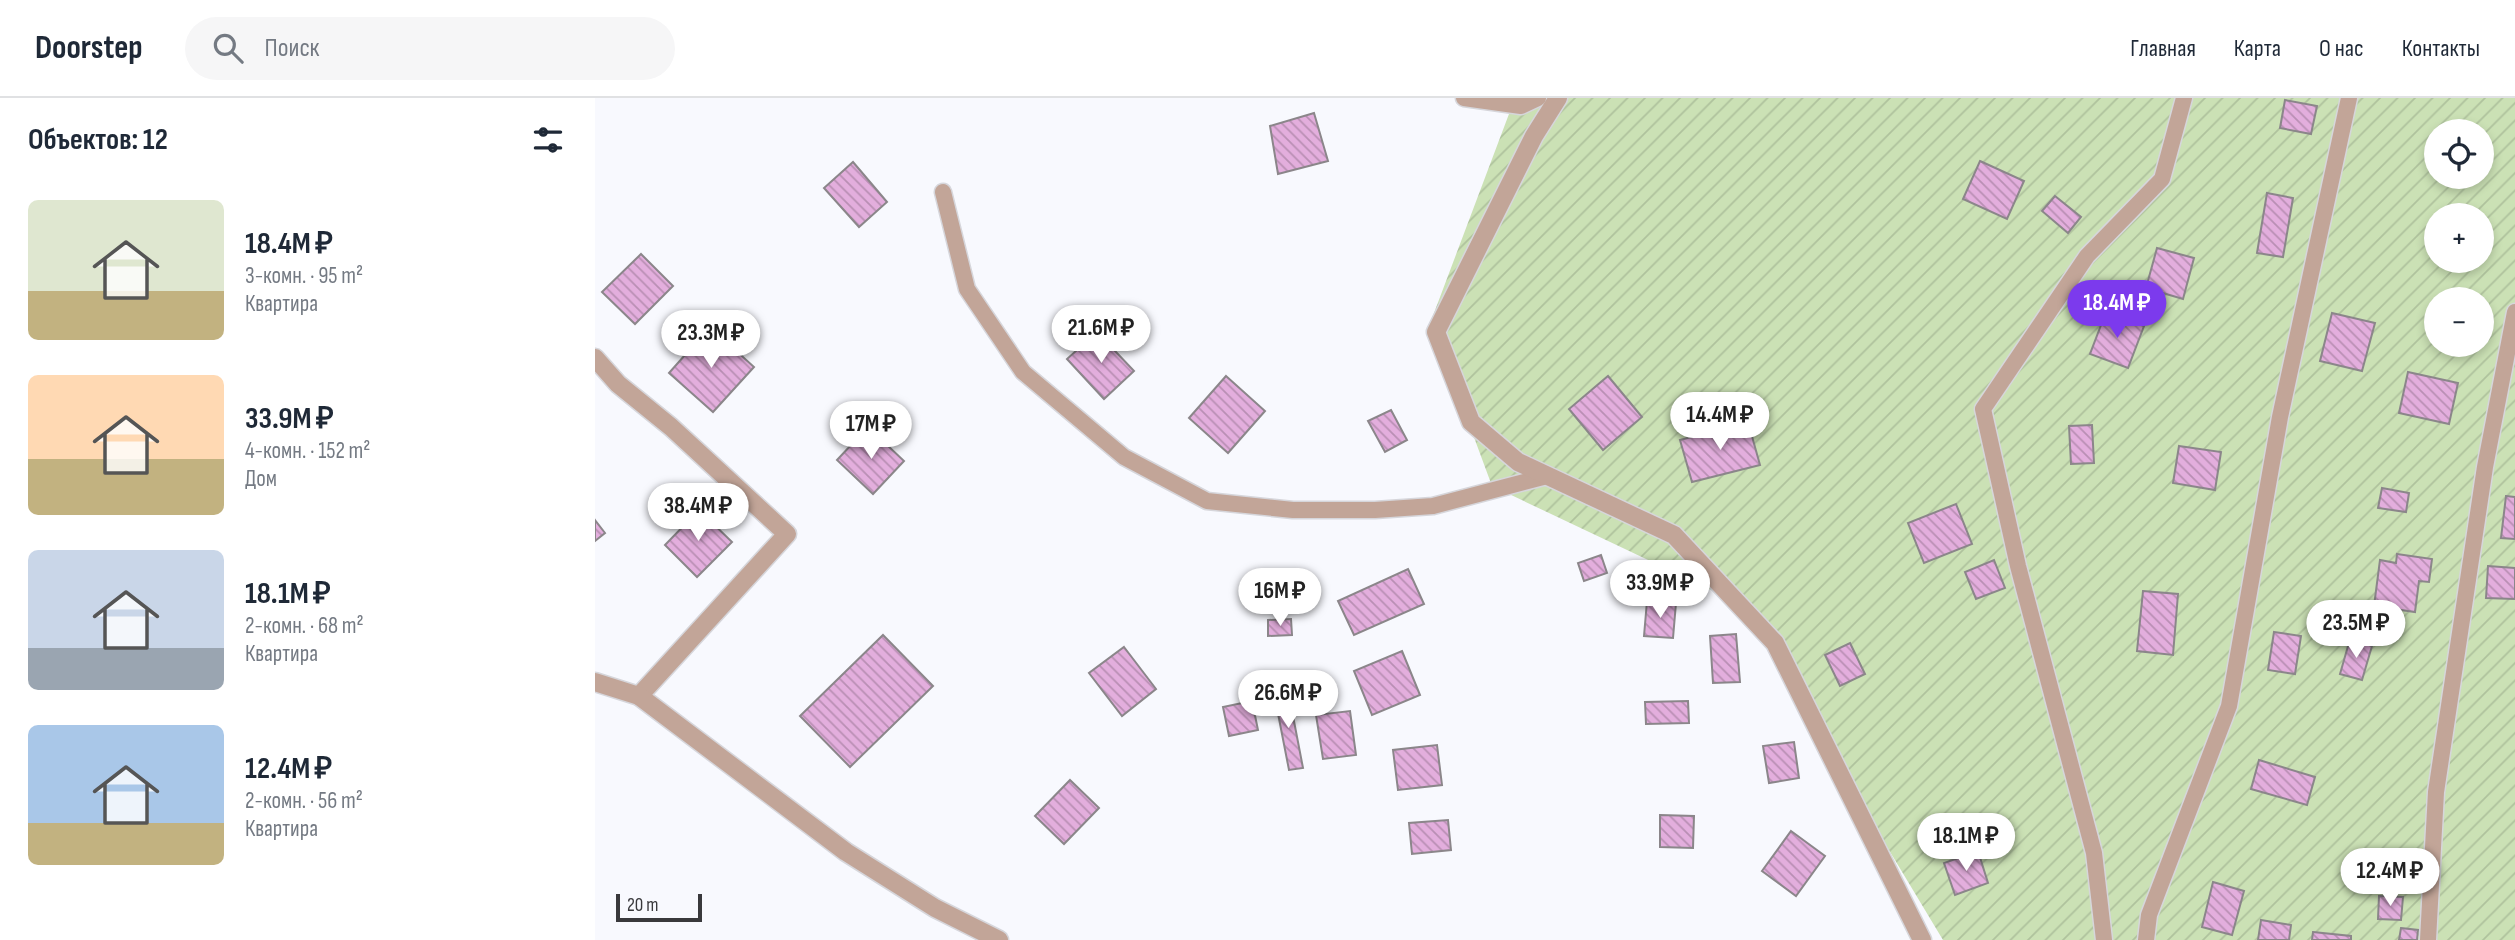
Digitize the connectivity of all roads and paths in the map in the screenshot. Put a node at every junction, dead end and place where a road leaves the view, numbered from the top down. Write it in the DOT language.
graph roads {
  1 [pos="1464,98"];
  2 [pos="1538,98"];
  3 [pos="1558,98"];
  4 [pos="2184,98"];
  5 [pos="2349,98"];
  6 [pos="943,192"];
  7 [pos="2515,312"];
  8 [pos="595,358"];
  9 [pos="1547,476"];
  10 [pos="595,682"];
  11 [pos="639,696"];
  12 [pos="999,940"];
  13 [pos="1922,940"];
  14 [pos="2104,940"];
  15 [pos="2146,940"];
  16 [pos="2428,940"];
  1 -- 2 [label="lane"];
  3 -- 9 [label="street"];
  4 -- 14 [label="lane"];
  5 -- 15 [label="lane"];
  6 -- 9 [label="lane"];
  7 -- 16 [label="lane"];
  8 -- 11 [label="street"];
  9 -- 13 [label="street"];
  10 -- 11 [label="street"];
  11 -- 12 [label="street"];
}
